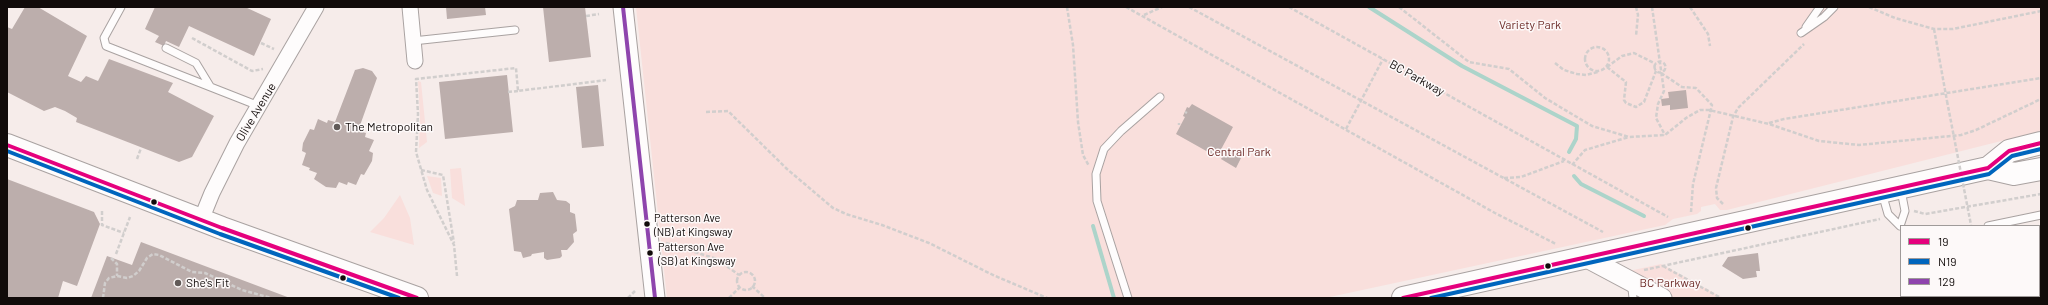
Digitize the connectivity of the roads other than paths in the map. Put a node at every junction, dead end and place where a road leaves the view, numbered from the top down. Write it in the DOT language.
graph roads {
  1 [pos="121,7"];
  2 [pos="316,7"];
  3 [pos="410,7"];
  4 [pos="623,7"];
  5 [pos="1820,7"];
  6 [pos="1834,7"];
  7 [pos="515,30"];
  8 [pos="413,41"];
  9 [pos="166,48"];
  10 [pos="416,60"];
  11 [pos="210,86"];
  12 [pos="1160,97"];
  13 [pos="259,106"];
  14 [pos="2041,143"];
  15 [pos="7,145"];
  16 [pos="1988,168"];
  17 [pos="2041,168"];
  18 [pos="1892,190"];
  19 [pos="2041,215"];
  20 [pos="201,220"];
  21 [pos="1900,225"];
  22 [pos="1993,225"];
  23 [pos="1900,226"];
  24 [pos="1587,258"];
  25 [pos="1634,291"];
  26 [pos="417,298"];
  27 [pos="655,298"];
  28 [pos="1128,298"];
  29 [pos="1403,298"];
  30 [pos="1662,298"];
  1 -- 11 [label="lane"];
  2 -- 13 [label="street, Olive Avenue"];
  3 -- 8 [label="street"];
  4 -- 27 [label="street"];
  5 -- 6 [label="lane"];
  7 -- 8 [label="lane"];
  8 -- 10 [label="street"];
  9 -- 11 [label="lane"];
  11 -- 13 [label="lane"];
  12 -- 28 [label="lane"];
  13 -- 20 [label="street, Olive Avenue"];
  14 -- 16 [label="main road"];
  15 -- 20 [label="main road"];
  16 -- 17 [label="main road"];
  16 -- 18 [label="main road"];
  18 -- 21 [label="lane"];
  18 -- 23 [label="lane"];
  18 -- 24 [label="main road"];
  19 -- 22 [label="lane"];
  20 -- 26 [label="main road"];
  24 -- 25 [label="street"];
  24 -- 29 [label="main road"];
  25 -- 30 [label="street"];
}
